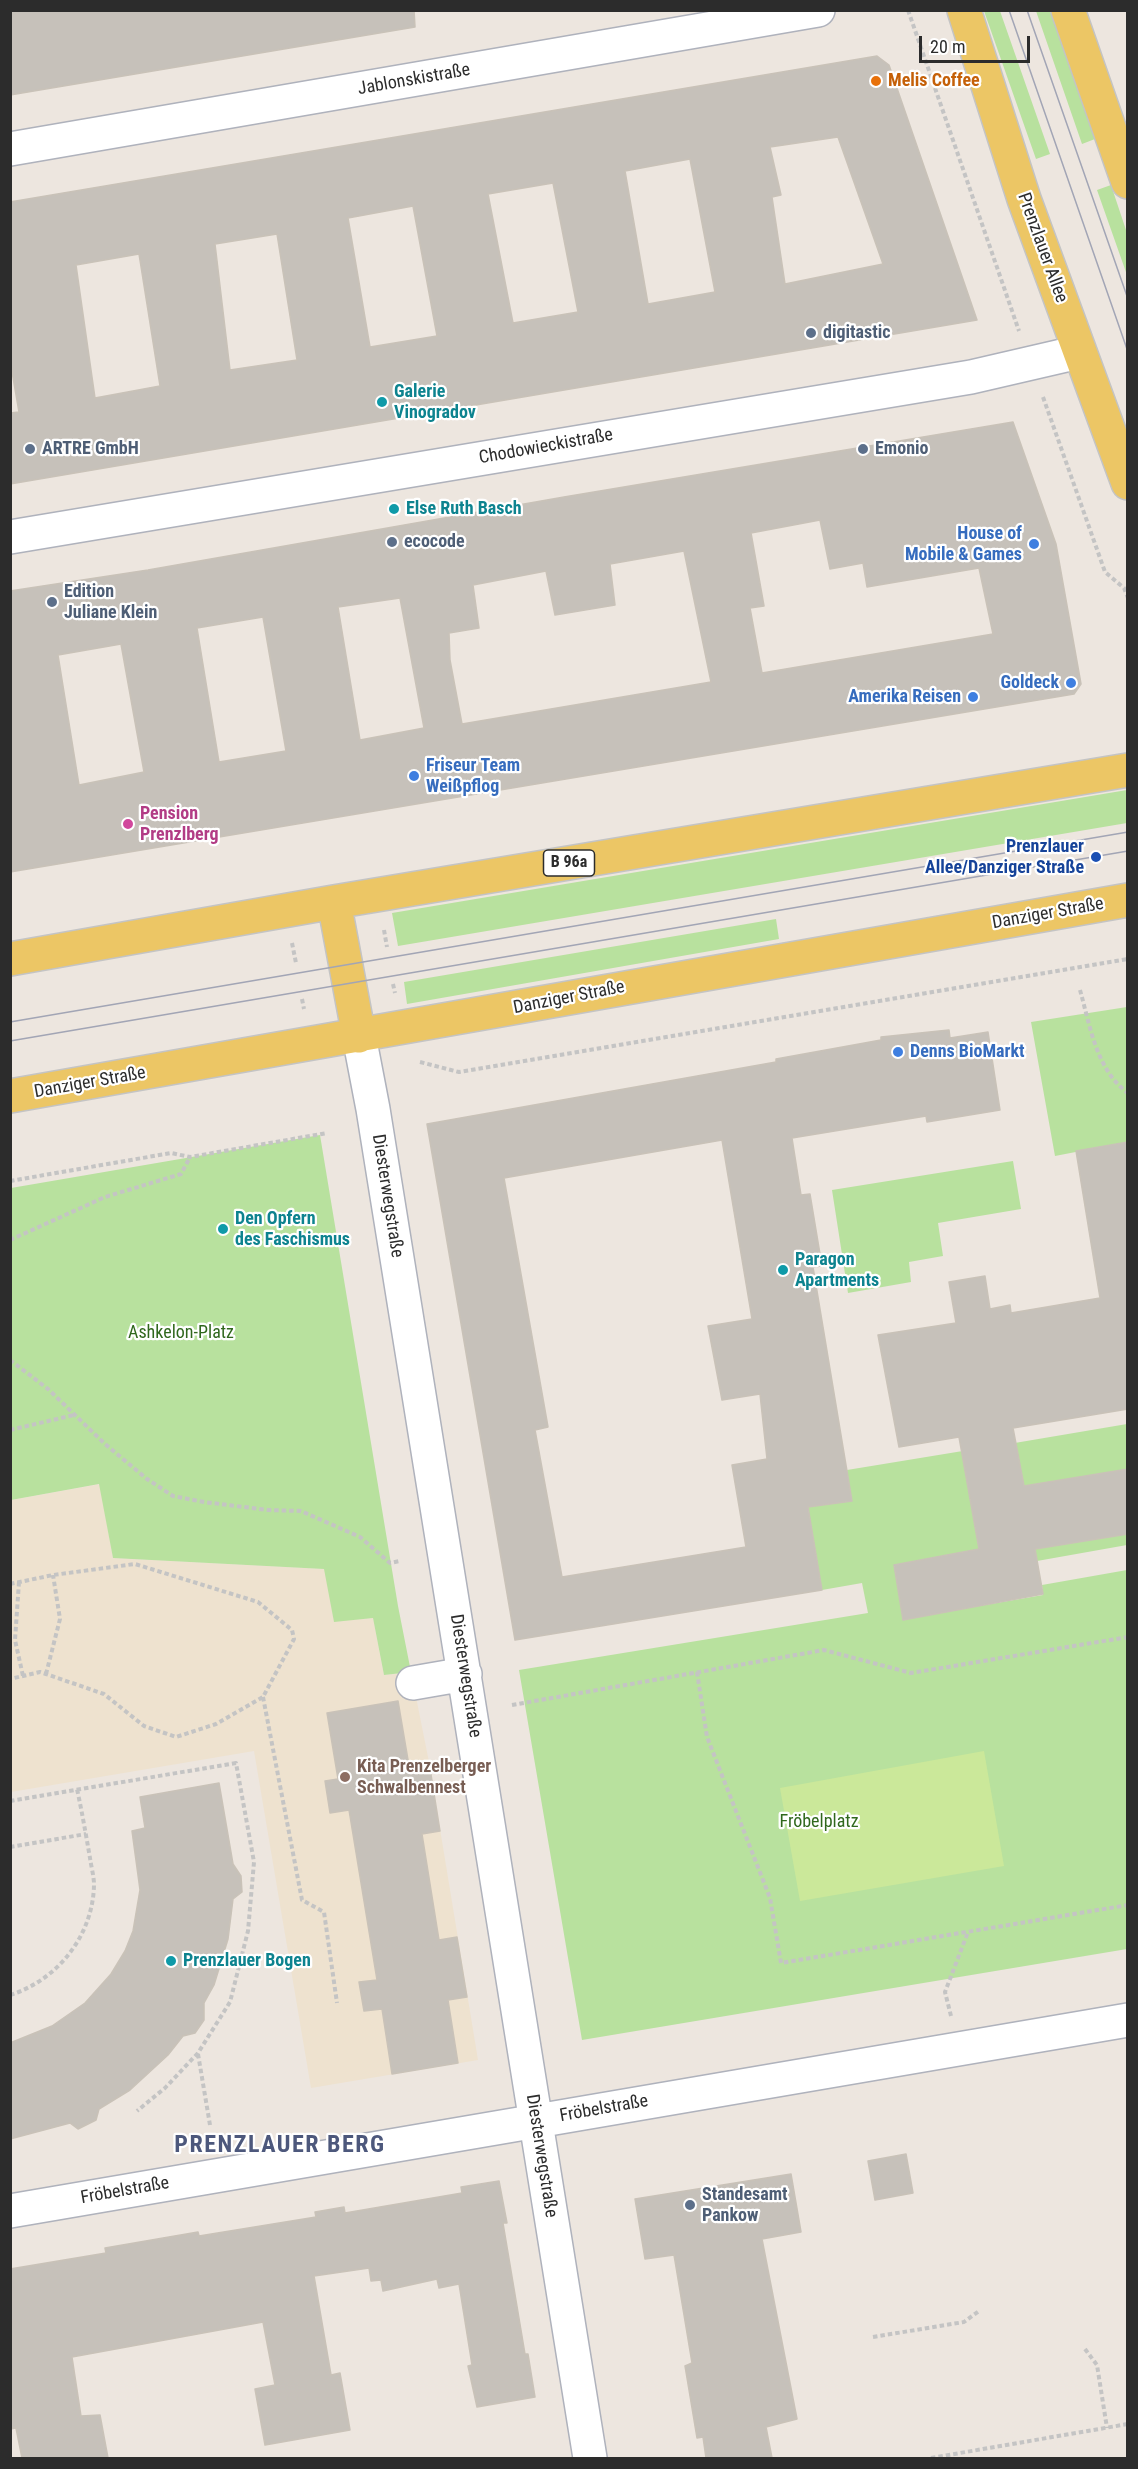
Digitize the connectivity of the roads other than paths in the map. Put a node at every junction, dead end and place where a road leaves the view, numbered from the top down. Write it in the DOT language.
graph roads {
  1 [pos="818,10"];
  2 [pos="964,10"];
  3 [pos="1068,10"];
  4 [pos="10,149"];
  5 [pos="1128,182"];
  6 [pos="1079,352"];
  7 [pos="1128,483"];
  8 [pos="10,537"];
  9 [pos="1128,770"];
  10 [pos="1128,900"];
  11 [pos="334,902"];
  12 [pos="10,959"];
  13 [pos="359,1036"];
  14 [pos="10,1096"];
  15 [pos="465,1674"];
  16 [pos="413,1683"];
  17 [pos="1128,2020"];
  18 [pos="535,2120"];
  19 [pos="10,2211"];
  20 [pos="590,2458"];
  1 -- 4 [label="street, Jablonskistraße"];
  2 -- 6 [label="main road, Prenzlauer Allee"];
  3 -- 5 [label="main road"];
  6 -- 7 [label="main road, Prenzlauer Allee"];
  6 -- 8 [label="street, Chodowieckistraße"];
  9 -- 11 [label="main road, B 96a"];
  10 -- 13 [label="main road, Danziger Straße"];
  11 -- 12 [label="main road, B 96a"];
  11 -- 13 [label="main road"];
  13 -- 14 [label="main road, Danziger Straße"];
  13 -- 15 [label="street, Diesterwegstraße"];
  15 -- 16 [label="street"];
  15 -- 18 [label="street, Diesterwegstraße"];
  17 -- 18 [label="street, Fröbelstraße"];
  18 -- 19 [label="street, Fröbelstraße"];
  18 -- 20 [label="street, Diesterwegstraße"];
}
